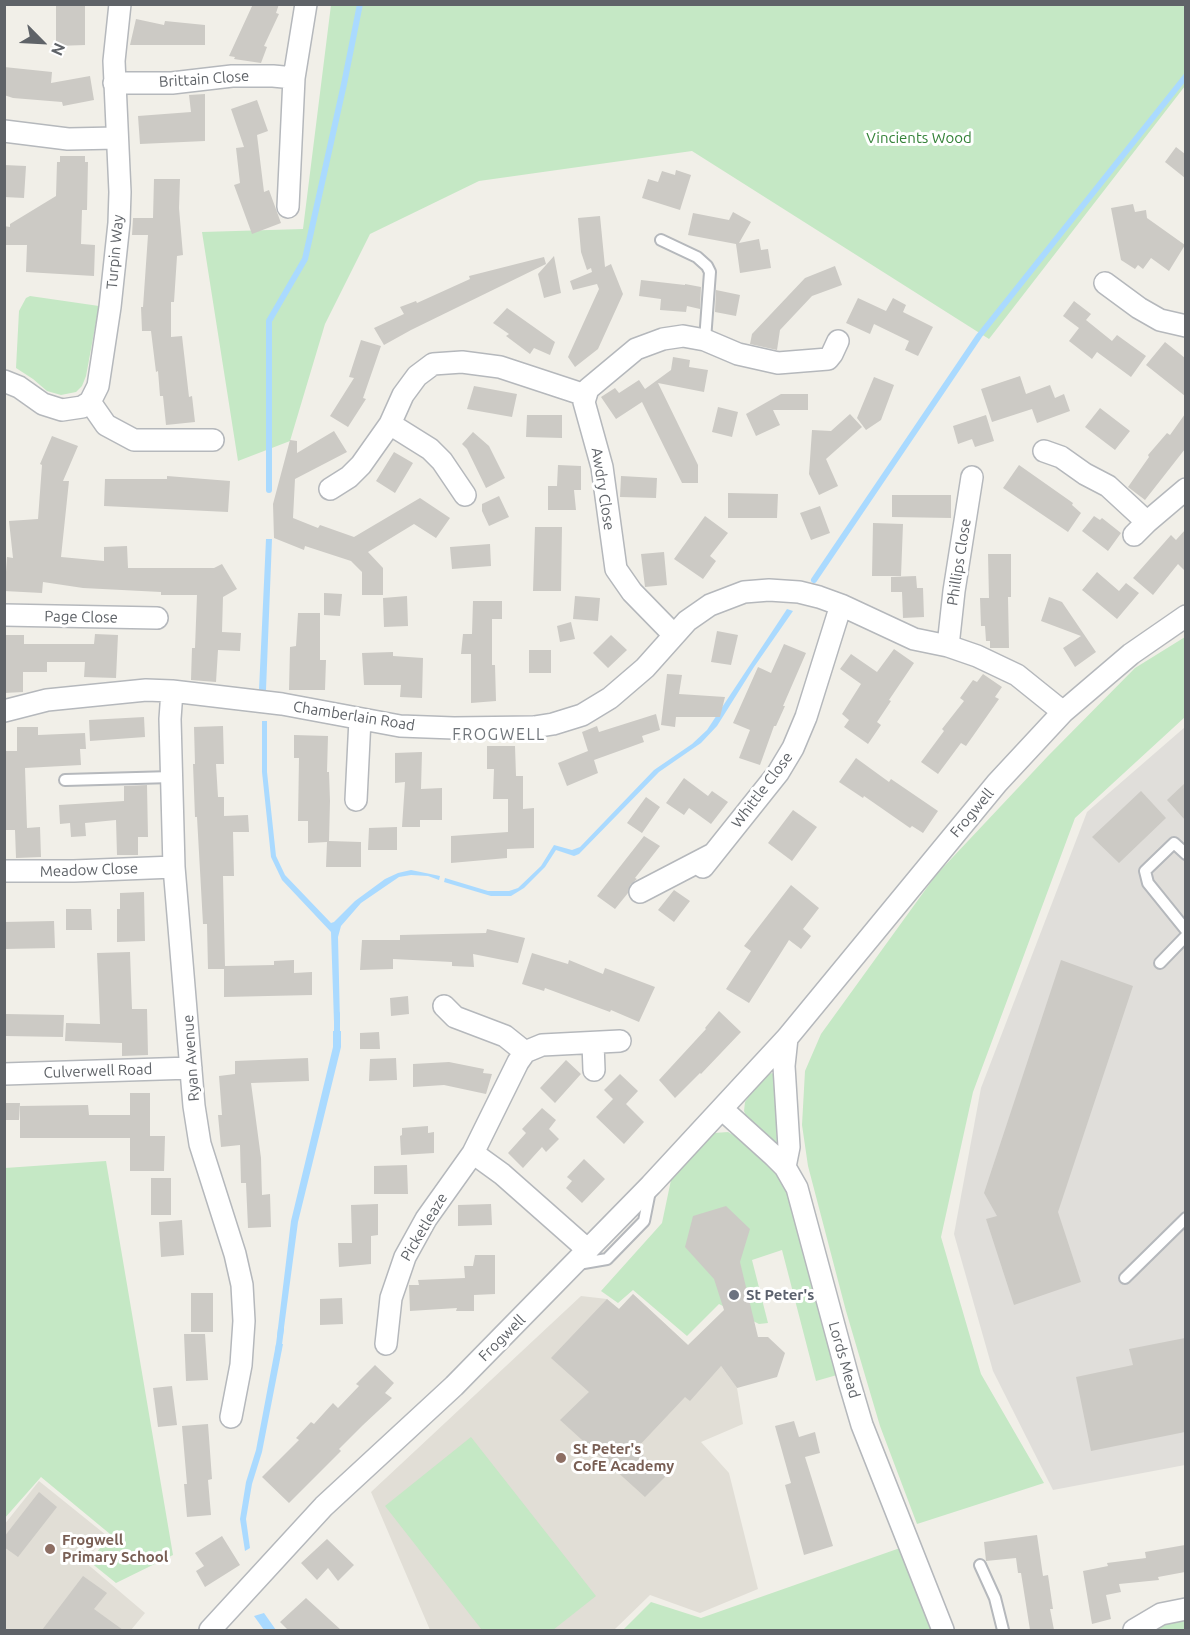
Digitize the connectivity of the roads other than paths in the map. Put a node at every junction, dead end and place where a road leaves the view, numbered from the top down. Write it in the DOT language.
graph roads {
  1 [pos="120,4"];
  2 [pos="306,4"];
  3 [pos="294,78"];
  4 [pos="114,83"];
  5 [pos="4,131"];
  6 [pos="117,138"];
  7 [pos="288,207"];
  8 [pos="662,240"];
  9 [pos="1105,283"];
  10 [pos="1185,326"];
  11 [pos="705,340"];
  12 [pos="835,357"];
  13 [pos="4,381"];
  14 [pos="585,395"];
  15 [pos="90,402"];
  16 [pos="390,424"];
  17 [pos="213,440"];
  18 [pos="1059,451"];
  19 [pos="972,477"];
  20 [pos="342,487"];
  21 [pos="453,487"];
  22 [pos="1185,489"];
  23 [pos="841,605"];
  24 [pos="4,615"];
  25 [pos="1185,616"];
  26 [pos="145,623"];
  27 [pos="674,635"];
  28 [pos="948,646"];
  29 [pos="172,691"];
  30 [pos="4,711"];
  31 [pos="1063,712"];
  32 [pos="360,719"];
  33 [pos="172,777"];
  34 [pos="65,780"];
  35 [pos="356,800"];
  36 [pos="1185,854"];
  37 [pos="174,867"];
  38 [pos="4,872"];
  39 [pos="640,892"];
  40 [pos="1185,930"];
  41 [pos="1185,936"];
  42 [pos="1160,963"];
  43 [pos="444,1006"];
  44 [pos="787,1038"];
  45 [pos="620,1041"];
  46 [pos="592,1043"];
  47 [pos="525,1052"];
  48 [pos="191,1068"];
  49 [pos="594,1070"];
  50 [pos="4,1074"];
  51 [pos="722,1109"];
  52 [pos="473,1154"];
  53 [pos="785,1167"];
  54 [pos="1183,1226"];
  55 [pos="580,1257"];
  56 [pos="1125,1278"];
  57 [pos="386,1344"];
  58 [pos="231,1417"];
  59 [pos="980,1564"];
  60 [pos="1185,1609"];
  61 [pos="210,1630"];
  62 [pos="943,1630"];
  63 [pos="1003,1630"];
  64 [pos="1134,1630"];
  1 -- 4 [label="street, Turpin Way"];
  2 -- 3 [label="street"];
  3 -- 4 [label="street, Brittain Close"];
  3 -- 7 [label="street"];
  4 -- 6 [label="street, Turpin Way"];
  5 -- 6 [label="street"];
  6 -- 15 [label="street, Turpin Way"];
  8 -- 11 [label="lane"];
  9 -- 10 [label="street"];
  11 -- 12 [label="street"];
  11 -- 14 [label="street"];
  13 -- 15 [label="street"];
  14 -- 16 [label="street"];
  14 -- 27 [label="street, Awdry Close"];
  15 -- 17 [label="street"];
  16 -- 20 [label="street"];
  16 -- 21 [label="street"];
  18 -- 22 [label="street"];
  19 -- 28 [label="street, Phillips Close"];
  23 -- 27 [label="street, Chamberlain Road"];
  23 -- 28 [label="street, Chamberlain Road"];
  23 -- 39 [label="street, Whittle Close"];
  24 -- 26 [label="street, Page Close"];
  25 -- 31 [label="street, Frogwell"];
  27 -- 32 [label="street, Chamberlain Road"];
  28 -- 31 [label="street, Chamberlain Road"];
  29 -- 30 [label="street, Chamberlain Road"];
  29 -- 32 [label="street, Chamberlain Road"];
  29 -- 33 [label="street, Ryan Avenue"];
  31 -- 44 [label="street, Frogwell"];
  32 -- 35 [label="street"];
  33 -- 34 [label="lane"];
  33 -- 37 [label="street, Ryan Avenue"];
  36 -- 40 [label="lane"];
  37 -- 38 [label="street, Meadow Close"];
  37 -- 48 [label="street, Ryan Avenue"];
  41 -- 42 [label="lane"];
  43 -- 47 [label="street"];
  44 -- 51 [label="street, Frogwell"];
  44 -- 53 [label="street"];
  45 -- 46 [label="street"];
  46 -- 47 [label="street"];
  46 -- 49 [label="street"];
  47 -- 52 [label="street, Picketleaze"];
  48 -- 50 [label="street, Culverwell Road"];
  48 -- 58 [label="street, Ryan Avenue"];
  51 -- 53 [label="street, Lords Mead"];
  51 -- 55 [label="street, Frogwell"];
  52 -- 55 [label="street"];
  52 -- 57 [label="street, Picketleaze"];
  53 -- 62 [label="street, Lords Mead"];
  54 -- 56 [label="lane"];
  55 -- 61 [label="street, Frogwell"];
  59 -- 63 [label="lane"];
  60 -- 64 [label="street"];
}
